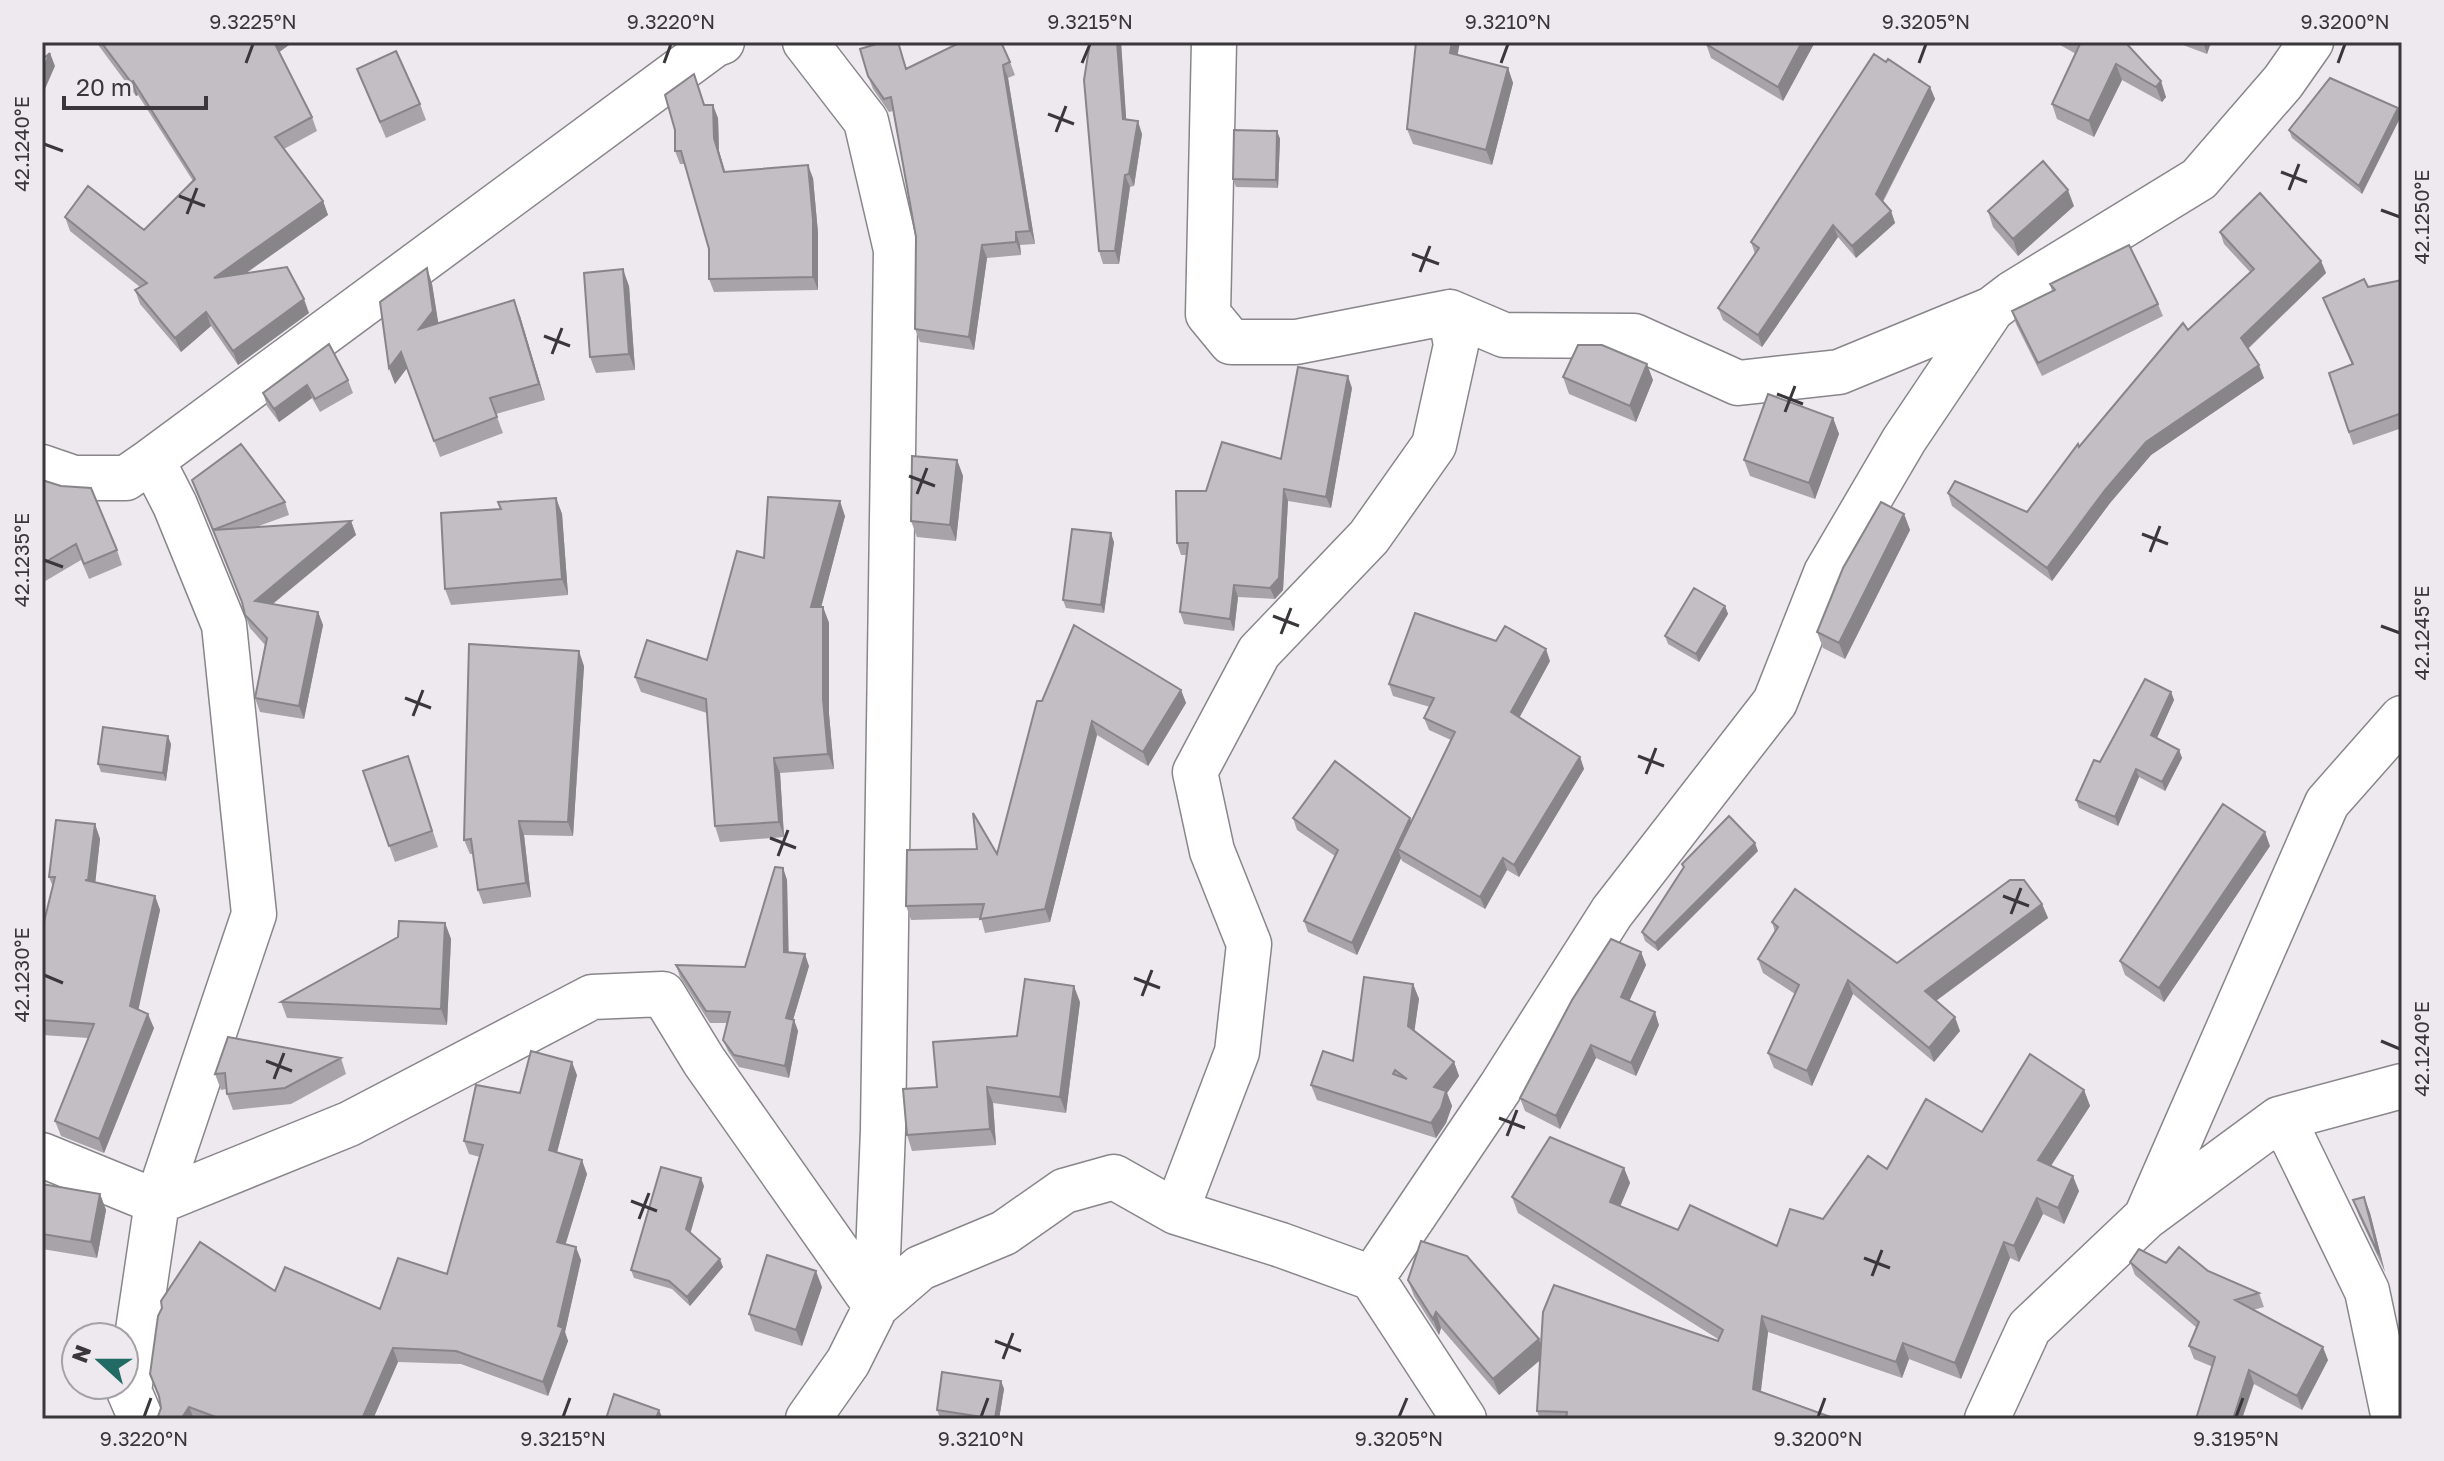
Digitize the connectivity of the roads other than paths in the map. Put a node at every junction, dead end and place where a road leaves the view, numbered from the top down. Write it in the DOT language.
graph roads {
  1 [pos="722,42"];
  2 [pos="805,42"];
  3 [pos="1214,42"];
  4 [pos="2311,42"];
  5 [pos="1992,309"];
  6 [pos="1450,312"];
  7 [pos="152,460"];
  8 [pos="42,467"];
  9 [pos="2402,718"];
  10 [pos="2402,1086"];
  11 [pos="2279,1119"];
  12 [pos="42,1155"];
  13 [pos="157,1202"];
  14 [pos="1176,1212"];
  15 [pos="2146,1217"];
  16 [pos="1372,1278"];
  17 [pos="876,1306"];
  18 [pos="141,1419"];
  19 [pos="808,1419"];
  20 [pos="1464,1419"];
  21 [pos="1987,1419"];
  22 [pos="2394,1419"];
  1 -- 7 [label="street"];
  2 -- 17 [label="street"];
  3 -- 6 [label="street"];
  4 -- 5 [label="street"];
  5 -- 6 [label="street"];
  5 -- 16 [label="street"];
  6 -- 14 [label="street"];
  7 -- 8 [label="street"];
  7 -- 13 [label="street"];
  9 -- 15 [label="street"];
  10 -- 11 [label="street"];
  11 -- 15 [label="street"];
  11 -- 22 [label="street"];
  12 -- 13 [label="street"];
  13 -- 17 [label="street"];
  13 -- 18 [label="street"];
  14 -- 16 [label="street"];
  14 -- 17 [label="street"];
  15 -- 21 [label="street"];
  16 -- 20 [label="street"];
  17 -- 19 [label="street"];
}
